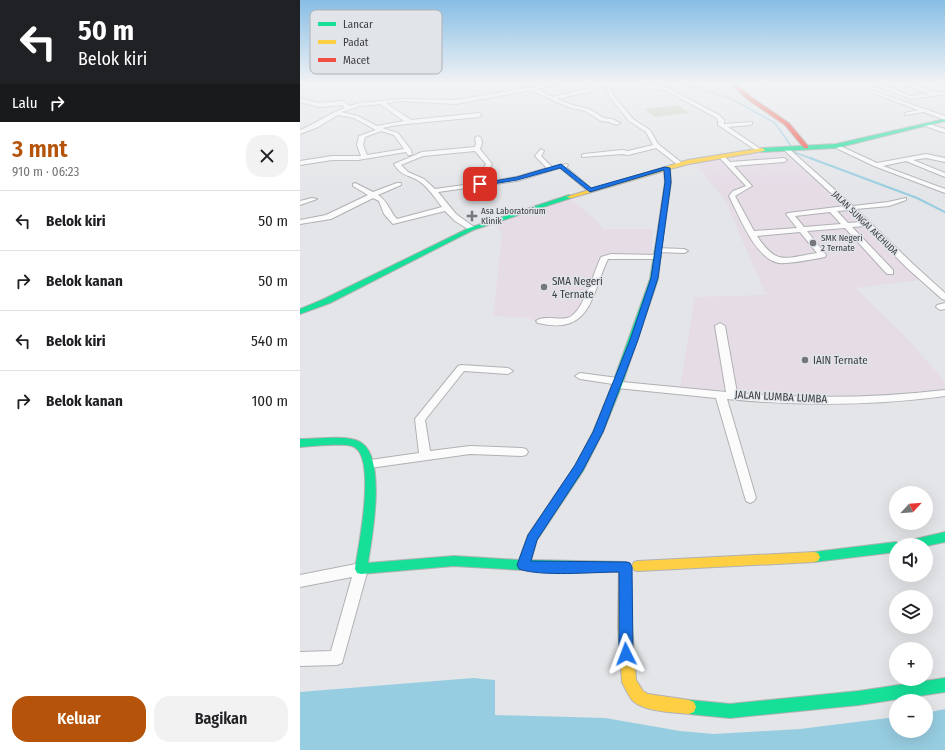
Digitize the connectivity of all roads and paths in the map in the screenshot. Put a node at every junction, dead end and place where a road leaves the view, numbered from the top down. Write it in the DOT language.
graph roads {
  1 [pos="327,119"];
  2 [pos="360,119"];
  3 [pos="405,119"];
  4 [pos="440,119"];
  5 [pos="601,119"];
  6 [pos="630,119"];
  7 [pos="719,119"];
  8 [pos="779,119"];
  9 [pos="945,119"];
  10 [pos="410,122"];
  11 [pos="617,123"];
  12 [pos="750,123"];
  13 [pos="927,125"];
  14 [pos="724,126"];
  15 [pos="378,129"];
  16 [pos="945,131"];
  17 [pos="300,132"];
  18 [pos="478,138"];
  19 [pos="657,146"];
  20 [pos="836,146"];
  21 [pos="804,147"];
  22 [pos="786,148"];
  23 [pos="330,149"];
  24 [pos="477,149"];
  25 [pos="408,150"];
  26 [pos="759,150"];
  27 [pos="540,151"];
  28 [pos="413,156"];
  29 [pos="584,156"];
  30 [pos="721,156"];
  31 [pos="365,157"];
  32 [pos="337,158"];
  33 [pos="905,159"];
  34 [pos="784,160"];
  35 [pos="945,160"];
  36 [pos="300,163"];
  37 [pos="680,164"];
  38 [pos="730,164"];
  39 [pos="876,165"];
  40 [pos="667,168"];
  41 [pos="551,169"];
  42 [pos="945,175"];
  43 [pos="489,183"];
  44 [pos="399,184"];
  45 [pos="355,185"];
  46 [pos="590,190"];
  47 [pos="434,191"];
  48 [pos="945,192"];
  49 [pos="373,195"];
  50 [pos="314,199"];
  51 [pos="904,199"];
  52 [pos="300,203"];
  53 [pos="850,207"];
  54 [pos="447,208"];
  55 [pos="831,209"];
  56 [pos="300,222"];
  57 [pos="866,224"];
  58 [pos="846,226"];
  59 [pos="471,229"];
  60 [pos="802,230"];
  61 [pos="751,234"];
  62 [pos="684,251"];
  63 [pos="658,253"];
  64 [pos="890,272"];
  65 [pos="945,297"];
  66 [pos="300,312"];
  67 [pos="541,320"];
  68 [pos="720,326"];
  69 [pos="508,371"];
  70 [pos="580,376"];
  71 [pos="618,383"];
  72 [pos="945,393"];
  73 [pos="720,394"];
  74 [pos="732,395"];
  75 [pos="300,443"];
  76 [pos="522,452"];
  77 [pos="425,456"];
  78 [pos="370,464"];
  79 [pos="750,498"];
  80 [pos="945,537"];
  81 [pos="933,540"];
  82 [pos="889,548"];
  83 [pos="523,565"];
  84 [pos="632,567"];
  85 [pos="361,569"];
  86 [pos="300,581"];
  87 [pos="300,659"];
  88 [pos="945,685"];
  1 -- 17 [label="street"];
  2 -- 15 [label="street"];
  3 -- 10 [label="street"];
  4 -- 10 [label="street"];
  5 -- 11 [label="street"];
  6 -- 19 [label="street"];
  7 -- 14 [label="street"];
  8 -- 21 [label="main road"];
  9 -- 13 [label="main road"];
  10 -- 15 [label="street"];
  12 -- 14 [label="street"];
  13 -- 16 [label="street"];
  13 -- 20 [label="main road"];
  14 -- 26 [label="street"];
  15 -- 25 [label="street"];
  15 -- 31 [label="street"];
  18 -- 24 [label="street"];
  19 -- 29 [label="street"];
  19 -- 37 [label="street"];
  20 -- 21 [label="main road"];
  20 -- 39 [label="street"];
  21 -- 22 [label="main road"];
  22 -- 26 [label="main road"];
  22 -- 53 [label="street, JALAN SUNGAI AKEHUDA"];
  23 -- 32 [label="street"];
  24 -- 28 [label="street"];
  24 -- 43 [label="street"];
  25 -- 28 [label="street"];
  25 -- 31 [label="street"];
  26 -- 30 [label="main road"];
  27 -- 41 [label="street"];
  28 -- 47 [label="street"];
  30 -- 37 [label="main road"];
  30 -- 38 [label="street"];
  31 -- 32 [label="street"];
  32 -- 36 [label="street"];
  33 -- 35 [label="street"];
  33 -- 39 [label="street"];
  33 -- 42 [label="street"];
  34 -- 38 [label="street"];
  37 -- 40 [label="main road"];
  38 -- 61 [label="street"];
  39 -- 48 [label="street"];
  40 -- 46 [label="main road"];
  40 -- 63 [label="main road"];
  41 -- 43 [label="street"];
  41 -- 46 [label="street"];
  43 -- 47 [label="street"];
  44 -- 49 [label="street"];
  45 -- 49 [label="street"];
  46 -- 59 [label="main road"];
  47 -- 54 [label="street"];
  49 -- 54 [label="street"];
  49 -- 56 [label="street"];
  50 -- 52 [label="street"];
  51 -- 53 [label="street"];
  53 -- 55 [label="street"];
  53 -- 57 [label="street, JALAN SUNGAI AKEHUDA"];
  54 -- 59 [label="street"];
  55 -- 58 [label="street"];
  55 -- 60 [label="street"];
  57 -- 58 [label="street"];
  57 -- 65 [label="street, JALAN SUNGAI AKEHUDA"];
  58 -- 60 [label="street"];
  58 -- 64 [label="street"];
  59 -- 66 [label="main road"];
  60 -- 61 [label="street"];
  60 -- 61 [label="street"];
  62 -- 63 [label="street"];
  63 -- 67 [label="street"];
  63 -- 71 [label="main road"];
  68 -- 74 [label="street"];
  69 -- 77 [label="street"];
  70 -- 71 [label="street, JALAN LUMBA LUMBA"];
  71 -- 73 [label="street, JALAN LUMBA LUMBA"];
  71 -- 83 [label="main road"];
  72 -- 74 [label="street, JALAN LUMBA LUMBA"];
  73 -- 74 [label="street, JALAN LUMBA LUMBA"];
  73 -- 79 [label="street"];
  75 -- 78 [label="main road"];
  76 -- 77 [label="street"];
  77 -- 78 [label="street"];
  78 -- 85 [label="main road"];
  80 -- 81 [label="main road"];
  82 -- 84 [label="main road"];
  83 -- 84 [label="main road"];
  83 -- 85 [label="main road"];
  84 -- 88 [label="main road"];
  85 -- 86 [label="street"];
  85 -- 87 [label="street"];
}
